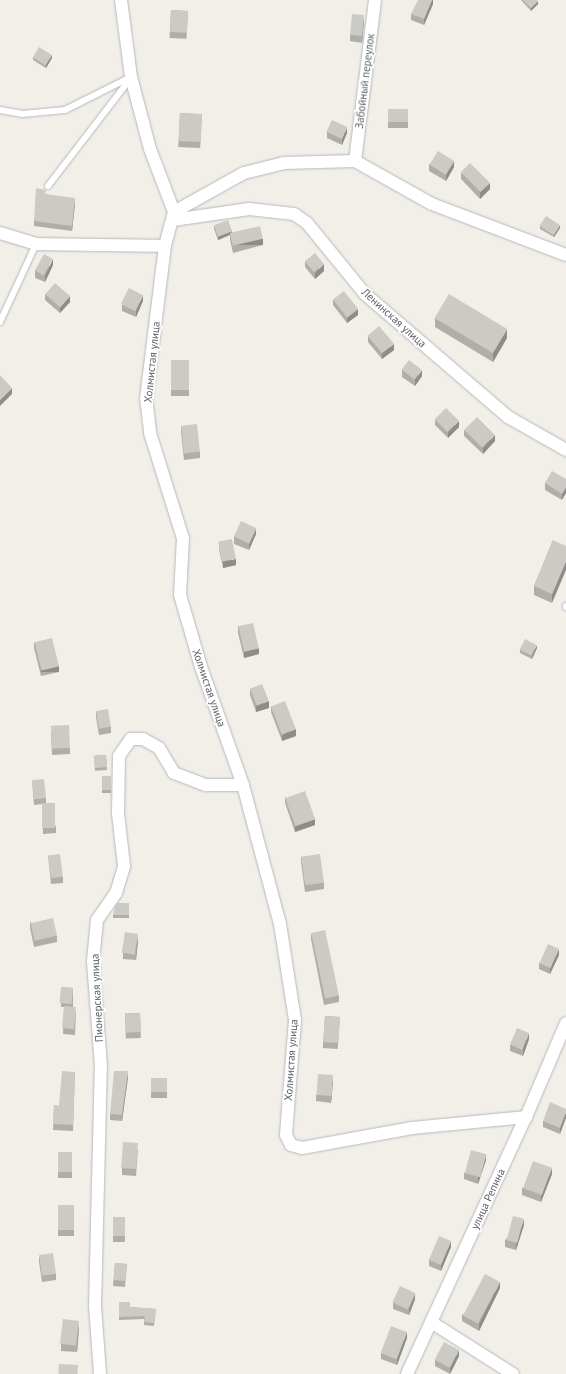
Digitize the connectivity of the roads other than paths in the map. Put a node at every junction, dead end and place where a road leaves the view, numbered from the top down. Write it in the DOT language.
graph roads {
  1 [pos="121,0"];
  2 [pos="375,0"];
  3 [pos="131,77"];
  4 [pos="0,110"];
  5 [pos="355,161"];
  6 [pos="48,186"];
  7 [pos="173,216"];
  8 [pos="0,233"];
  9 [pos="36,244"];
  10 [pos="165,246"];
  11 [pos="566,255"];
  12 [pos="0,322"];
  13 [pos="566,450"];
  14 [pos="243,785"];
  15 [pos="566,1022"];
  16 [pos="526,1117"];
  17 [pos="431,1322"];
  18 [pos="100,1374"];
  19 [pos="407,1374"];
  20 [pos="513,1374"];
  1 -- 3 [label="street"];
  2 -- 5 [label="street, Забойный переулок"];
  3 -- 4 [label="lane"];
  3 -- 6 [label="lane"];
  3 -- 7 [label="street"];
  5 -- 7 [label="street"];
  5 -- 11 [label="street"];
  7 -- 10 [label="street, Холмистая улица"];
  7 -- 13 [label="street, Ленинская улица"];
  8 -- 9 [label="street"];
  9 -- 10 [label="street"];
  9 -- 12 [label="lane"];
  10 -- 14 [label="street, Холмистая улица"];
  14 -- 16 [label="street, Холмистая улица"];
  14 -- 18 [label="street, Пионерская улица"];
  15 -- 16 [label="street, улица Репина"];
  16 -- 17 [label="street, улица Репина"];
  17 -- 19 [label="street, улица Репина"];
  17 -- 20 [label="street"];
}
